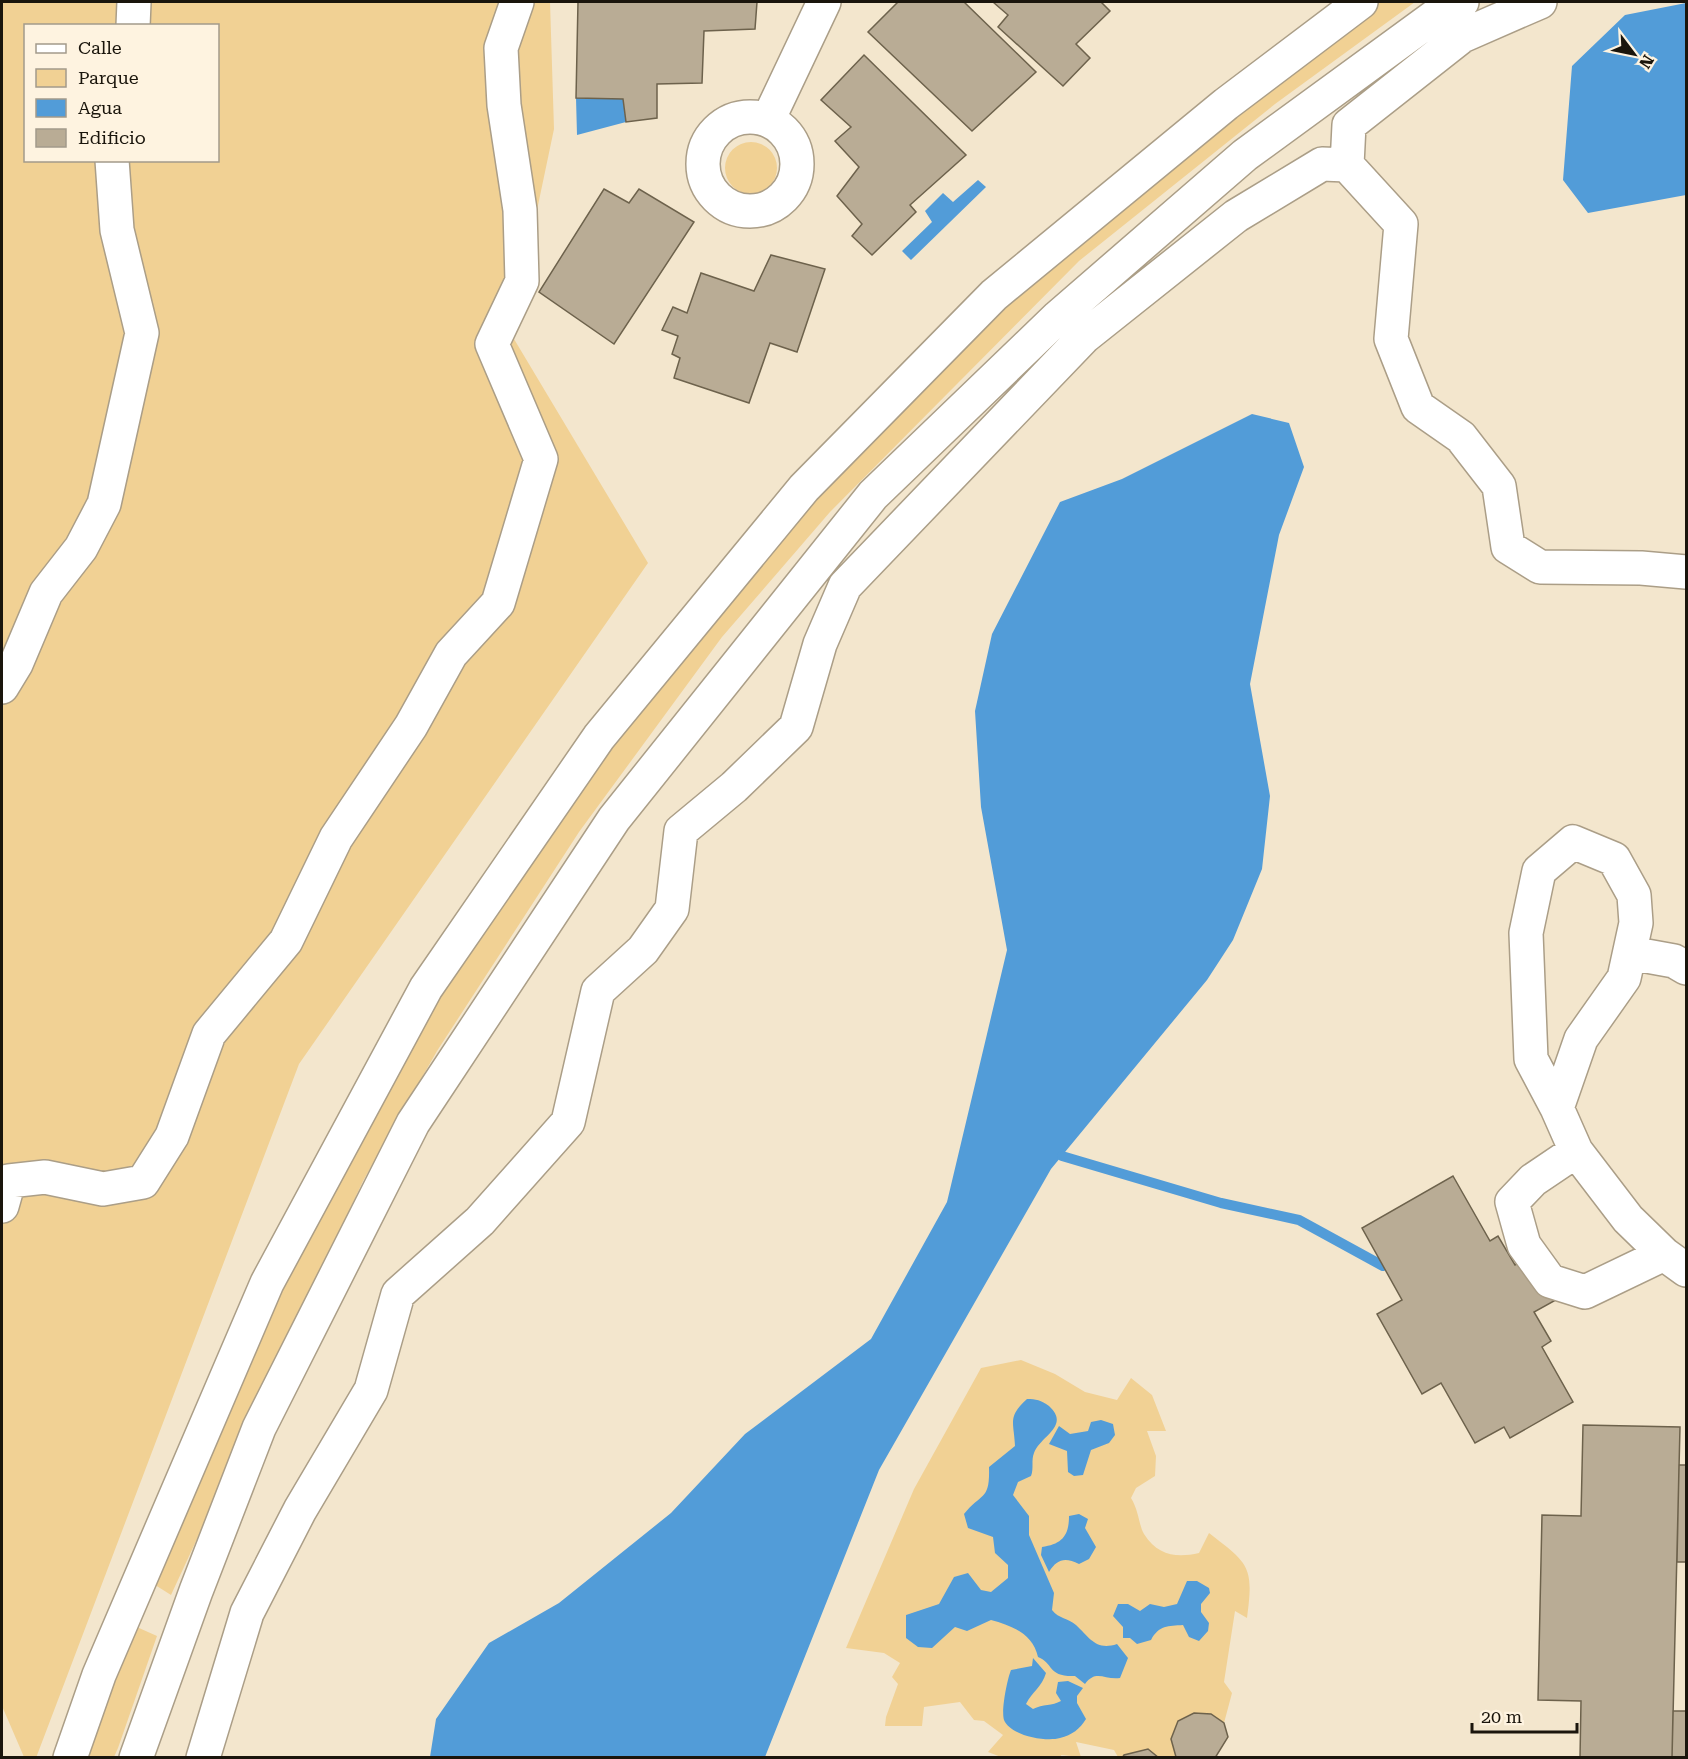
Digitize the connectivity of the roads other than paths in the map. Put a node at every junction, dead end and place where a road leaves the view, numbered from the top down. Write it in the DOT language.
graph roads {
  1 [pos="134,2"];
  2 [pos="517,2"];
  3 [pos="824,2"];
  4 [pos="1361,2"];
  5 [pos="1462,2"];
  6 [pos="1540,2"];
  7 [pos="133,24"];
  8 [pos="768,120"];
  9 [pos="111,162"];
  10 [pos="1347,165"];
  11 [pos="1686,572"];
  12 [pos="2,687"];
  13 [pos="1629,953"];
  14 [pos="1686,968"];
  15 [pos="1557,1108"];
  16 [pos="1576,1151"];
  17 [pos="2,1206"];
  18 [pos="1676,1262"];
  19 [pos="70,1758"];
  20 [pos="136,1758"];
  21 [pos="203,1758"];
  1 -- 7 [label="street"];
  2 -- 17 [label="street"];
  3 -- 8 [label="street"];
  4 -- 19 [label="street"];
  5 -- 20 [label="street"];
  6 -- 10 [label="street"];
  9 -- 12 [label="street"];
  10 -- 11 [label="street"];
  10 -- 21 [label="street"];
  13 -- 14 [label="street"];
  13 -- 15 [label="street"];
  13 -- 15 [label="street"];
  15 -- 16 [label="street"];
  16 -- 18 [label="street"];
  16 -- 18 [label="street"];
}
